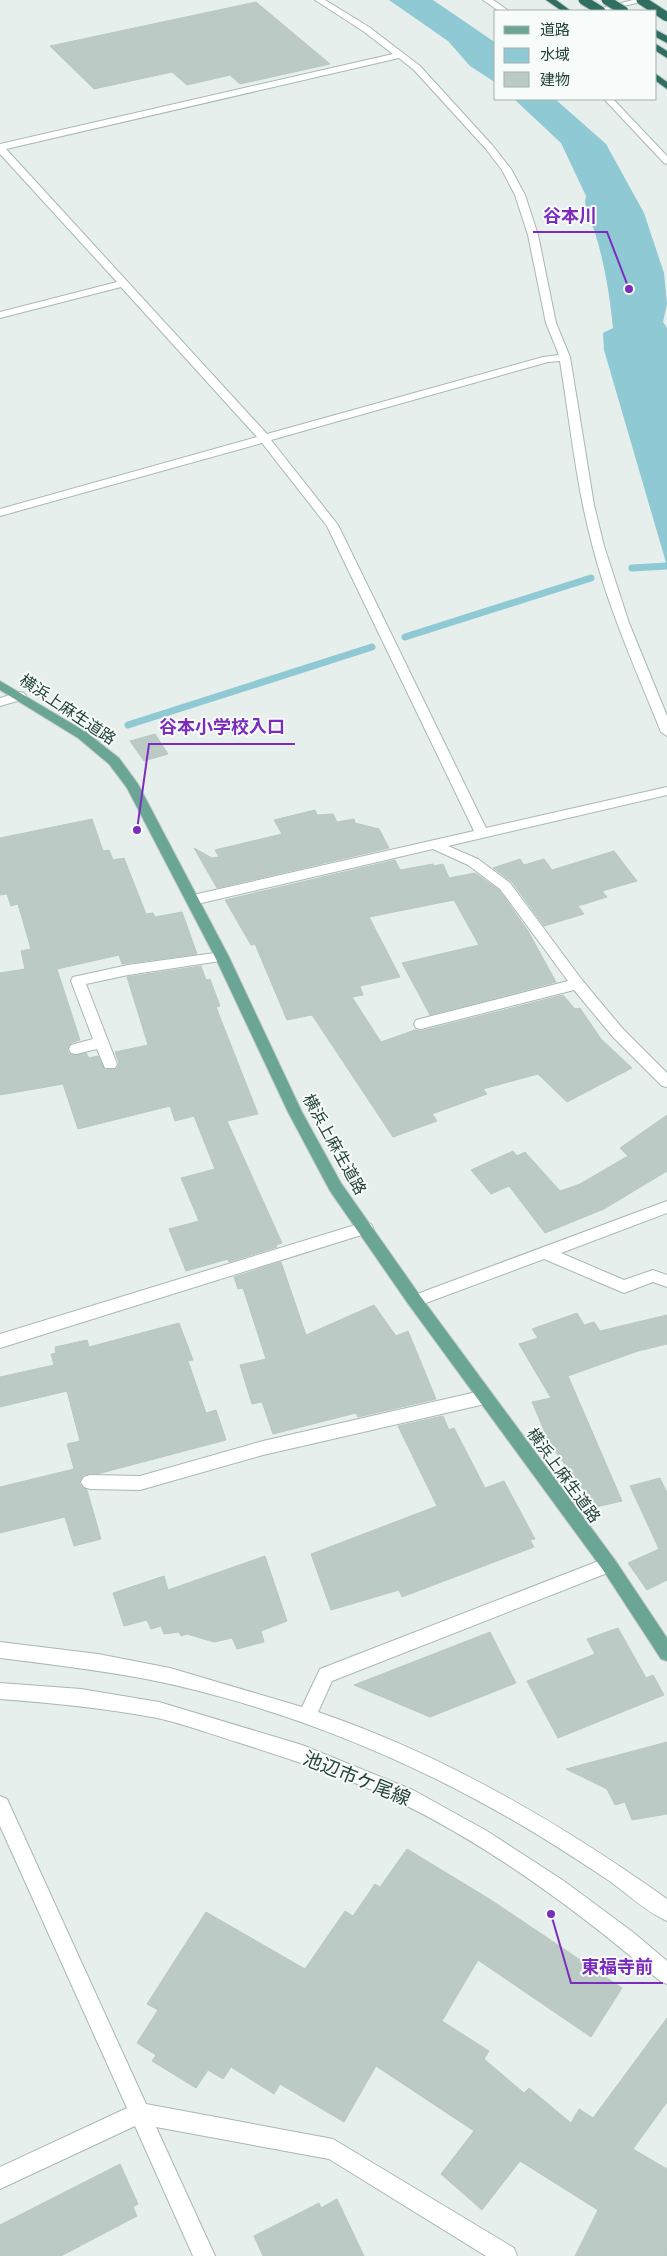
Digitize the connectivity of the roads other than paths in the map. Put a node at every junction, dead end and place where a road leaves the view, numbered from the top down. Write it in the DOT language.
graph roads {
  1 [pos="318,0"];
  2 [pos="488,0"];
  3 [pos="550,0"];
  4 [pos="583,0"];
  5 [pos="606,0"];
  6 [pos="642,0"];
  7 [pos="503,10"];
  8 [pos="565,10"];
  9 [pos="598,10"];
  10 [pos="599,10"];
  11 [pos="622,10"];
  12 [pos="657,10"];
  13 [pos="401,55"];
  14 [pos="657,78"];
  15 [pos="667,86"];
  16 [pos="609,100"];
  17 [pos="0,148"];
  18 [pos="667,161"];
  19 [pos="122,284"];
  20 [pos="0,315"];
  21 [pos="565,357"];
  22 [pos="263,437"];
  23 [pos="0,513"];
  24 [pos="0,685"];
  25 [pos="20,696"];
  26 [pos="0,702"];
  27 [pos="667,732"];
  28 [pos="667,791"];
  29 [pos="482,832"];
  30 [pos="433,844"];
  31 [pos="193,900"];
  32 [pos="222,957"];
  33 [pos="577,984"];
  34 [pos="421,1024"];
  35 [pos="102,1042"];
  36 [pos="76,1048"];
  37 [pos="110,1064"];
  38 [pos="667,1082"];
  39 [pos="667,1207"];
  40 [pos="365,1228"];
  41 [pos="543,1252"];
  42 [pos="667,1281"];
  43 [pos="415,1301"];
  44 [pos="0,1341"];
  45 [pos="484,1397"];
  46 [pos="90,1482"];
  47 [pos="609,1565"];
  48 [pos="0,1650"];
  49 [pos="667,1653"];
  50 [pos="0,1691"];
  51 [pos="307,1715"];
  52 [pos="0,1805"];
  53 [pos="667,1911"];
  54 [pos="667,1974"];
  55 [pos="139,2113"];
  56 [pos="0,2178"];
  57 [pos="204,2256"];
  58 [pos="506,2256"];
  1 -- 13 [label="street"];
  2 -- 7 [label="street"];
  3 -- 8 [label="highway"];
  4 -- 10 [label="highway, bridge"];
  5 -- 11 [label="highway, bridge"];
  6 -- 9 [label="street"];
  6 -- 12 [label="highway, bridge"];
  13 -- 17 [label="street"];
  13 -- 21 [label="street"];
  14 -- 15 [label="highway"];
  16 -- 18 [label="street"];
  17 -- 19 [label="street"];
  19 -- 20 [label="street"];
  19 -- 22 [label="street"];
  21 -- 22 [label="street"];
  21 -- 27 [label="street"];
  22 -- 23 [label="street"];
  22 -- 29 [label="street"];
  24 -- 25 [label="main road, 横浜上麻生道路"];
  25 -- 26 [label="street"];
  25 -- 31 [label="main road, 横浜上麻生道路"];
  28 -- 29 [label="street"];
  29 -- 30 [label="street"];
  30 -- 31 [label="street"];
  30 -- 33 [label="street"];
  31 -- 32 [label="main road, 横浜上麻生道路"];
  32 -- 35 [label="street"];
  32 -- 40 [label="main road, 横浜上麻生道路"];
  33 -- 34 [label="street"];
  33 -- 38 [label="street"];
  35 -- 36 [label="street"];
  35 -- 37 [label="street"];
  39 -- 41 [label="street"];
  40 -- 43 [label="main road, 横浜上麻生道路"];
  40 -- 44 [label="street"];
  41 -- 42 [label="street"];
  41 -- 43 [label="street"];
  43 -- 45 [label="main road, 横浜上麻生道路"];
  45 -- 46 [label="street"];
  45 -- 47 [label="main road, 横浜上麻生道路"];
  47 -- 49 [label="main road, 横浜上麻生道路"];
  47 -- 51 [label="street"];
  48 -- 51 [label="street"];
  50 -- 54 [label="street, 池辺市ケ尾線"];
  51 -- 53 [label="street"];
  52 -- 55 [label="street"];
  55 -- 56 [label="street"];
  55 -- 57 [label="street"];
  55 -- 58 [label="street"];
}
